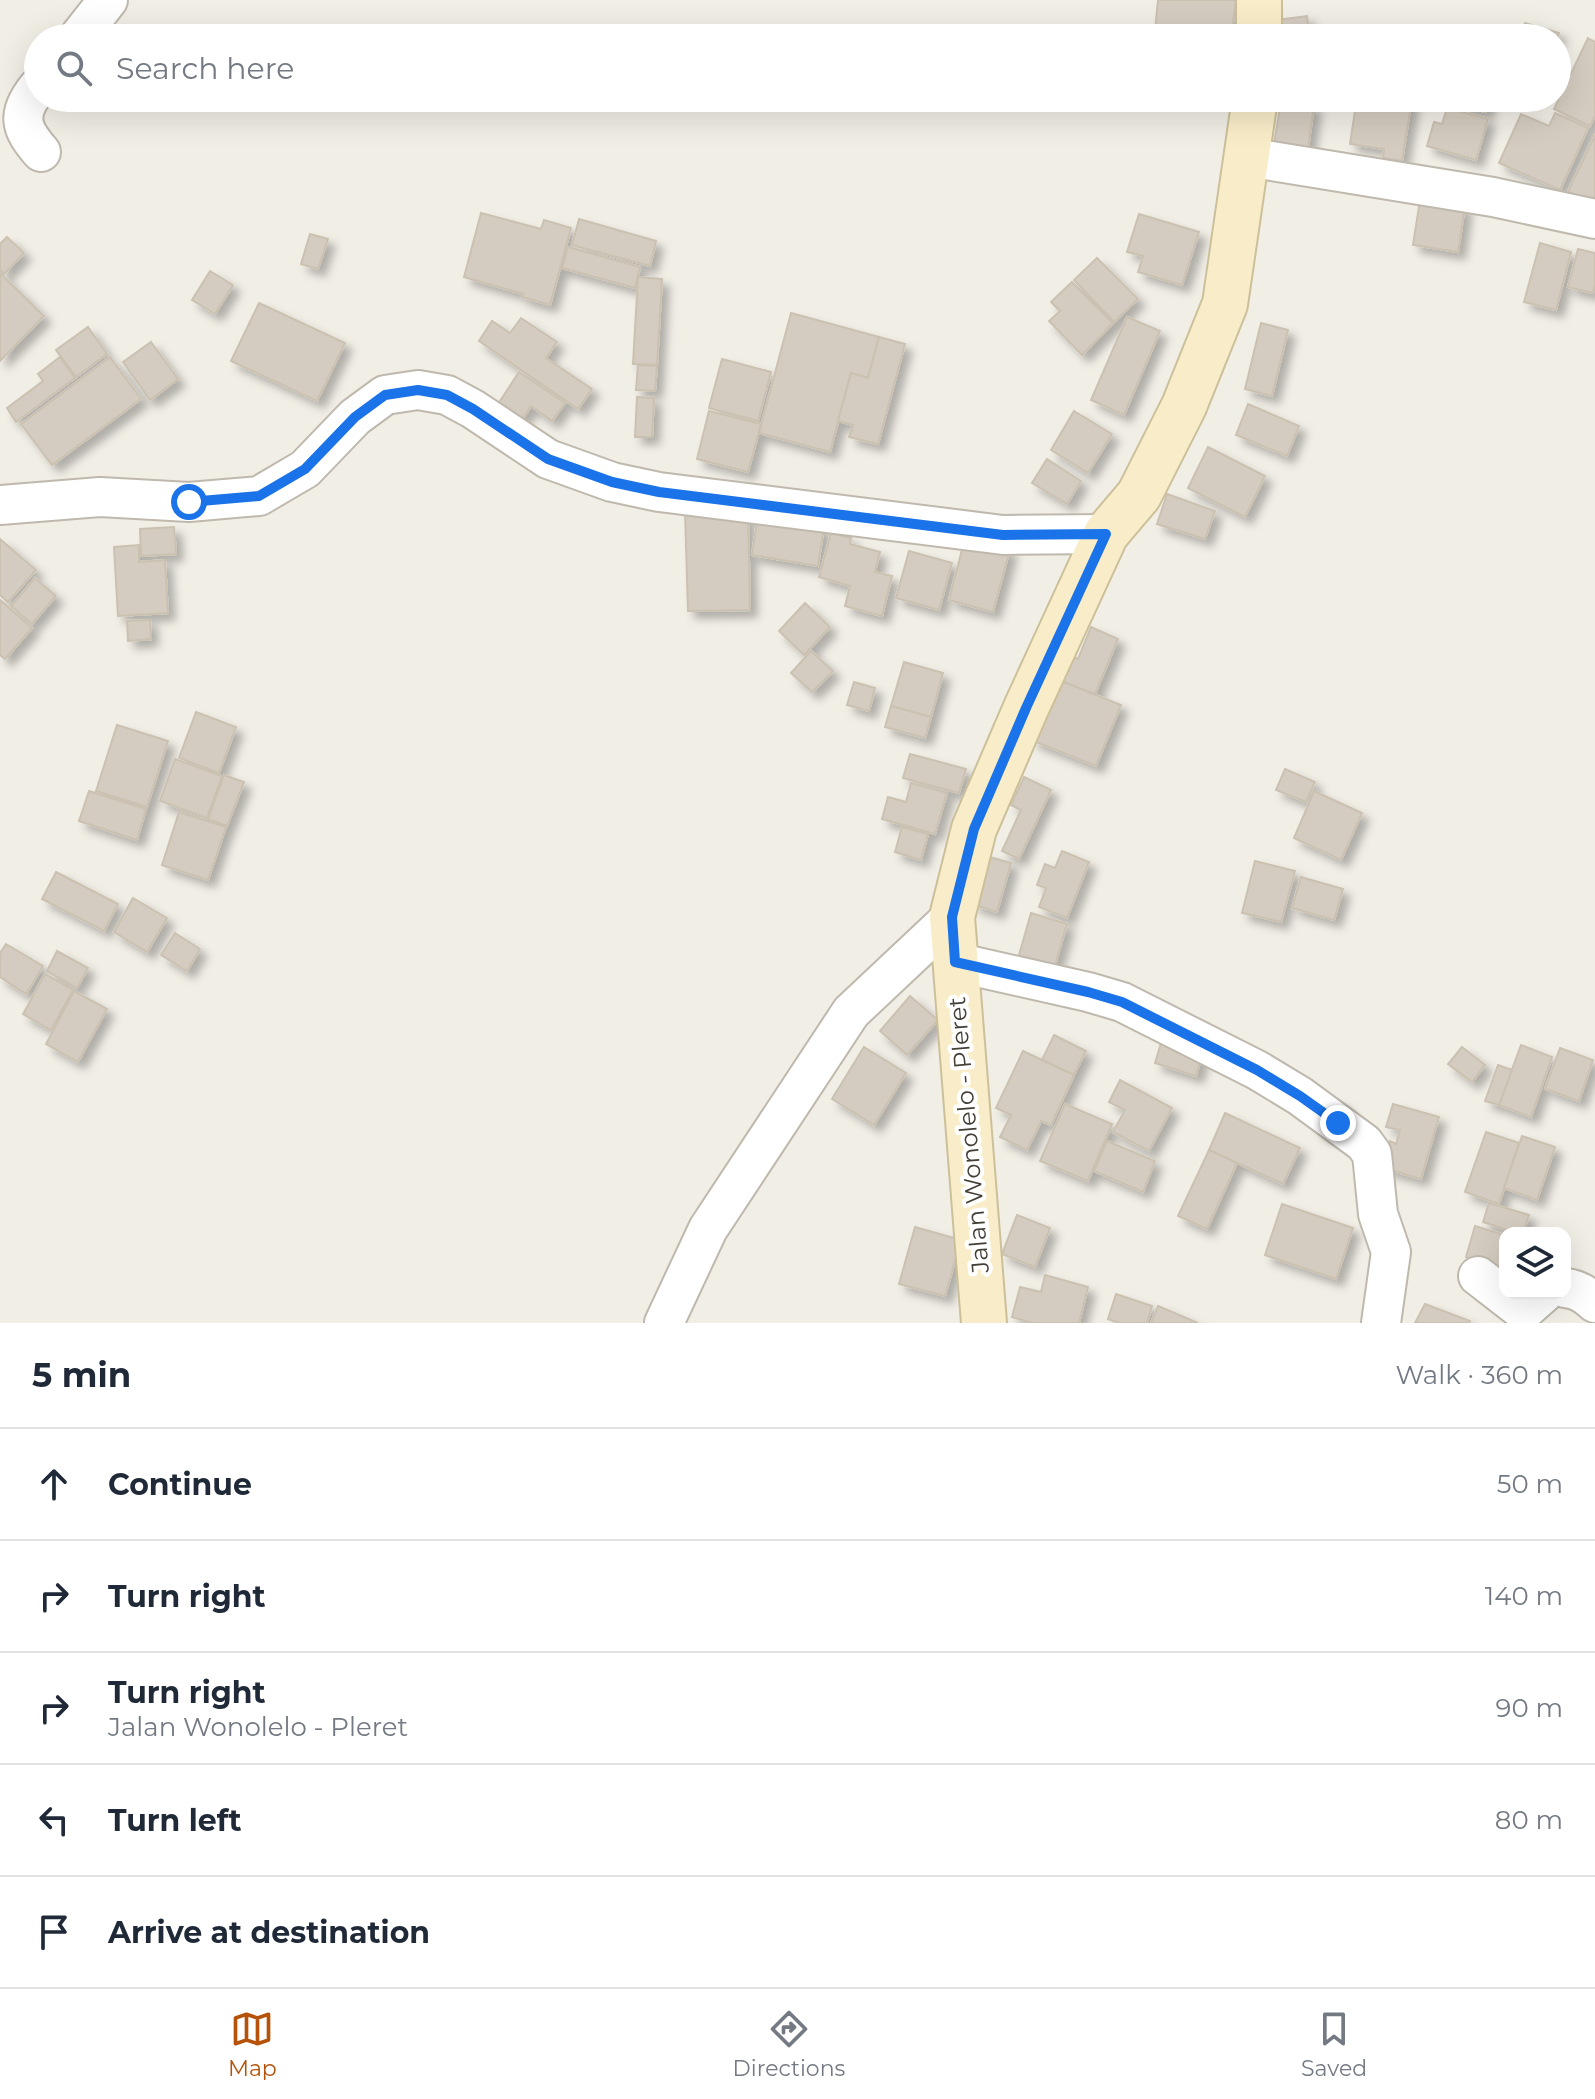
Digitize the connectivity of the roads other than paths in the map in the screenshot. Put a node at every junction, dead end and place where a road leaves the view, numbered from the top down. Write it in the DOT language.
graph roads {
  1 [pos="108,0"];
  2 [pos="1259,0"];
  3 [pos="89,24"];
  4 [pos="1259,24"];
  5 [pos="24,112"];
  6 [pos="1253,112"];
  7 [pos="41,152"];
  8 [pos="1247,157"];
  9 [pos="1595,219"];
  10 [pos="0,505"];
  11 [pos="1106,534"];
  12 [pos="952,917"];
  13 [pos="955,962"];
  14 [pos="1478,1276"];
  15 [pos="1571,1289"];
  16 [pos="1499,1292"];
  17 [pos="1508,1299"];
  18 [pos="1537,1299"];
  19 [pos="1595,1303"];
  20 [pos="664,1323"];
  21 [pos="984,1323"];
  22 [pos="1381,1323"];
  1 -- 3 [label="street"];
  2 -- 4 [label="main road"];
  5 -- 7 [label="street"];
  6 -- 8 [label="main road, Jalan Wonolelo - Pleret"];
  8 -- 9 [label="street"];
  8 -- 11 [label="main road, Jalan Wonolelo - Pleret"];
  10 -- 11 [label="street"];
  11 -- 12 [label="main road, Jalan Wonolelo - Pleret"];
  12 -- 13 [label="main road, Jalan Wonolelo - Pleret"];
  12 -- 20 [label="street"];
  13 -- 21 [label="main road, Jalan Wonolelo - Pleret"];
  13 -- 22 [label="street"];
  14 -- 16 [label="street"];
  15 -- 19 [label="street"];
  17 -- 18 [label="street"];
}
